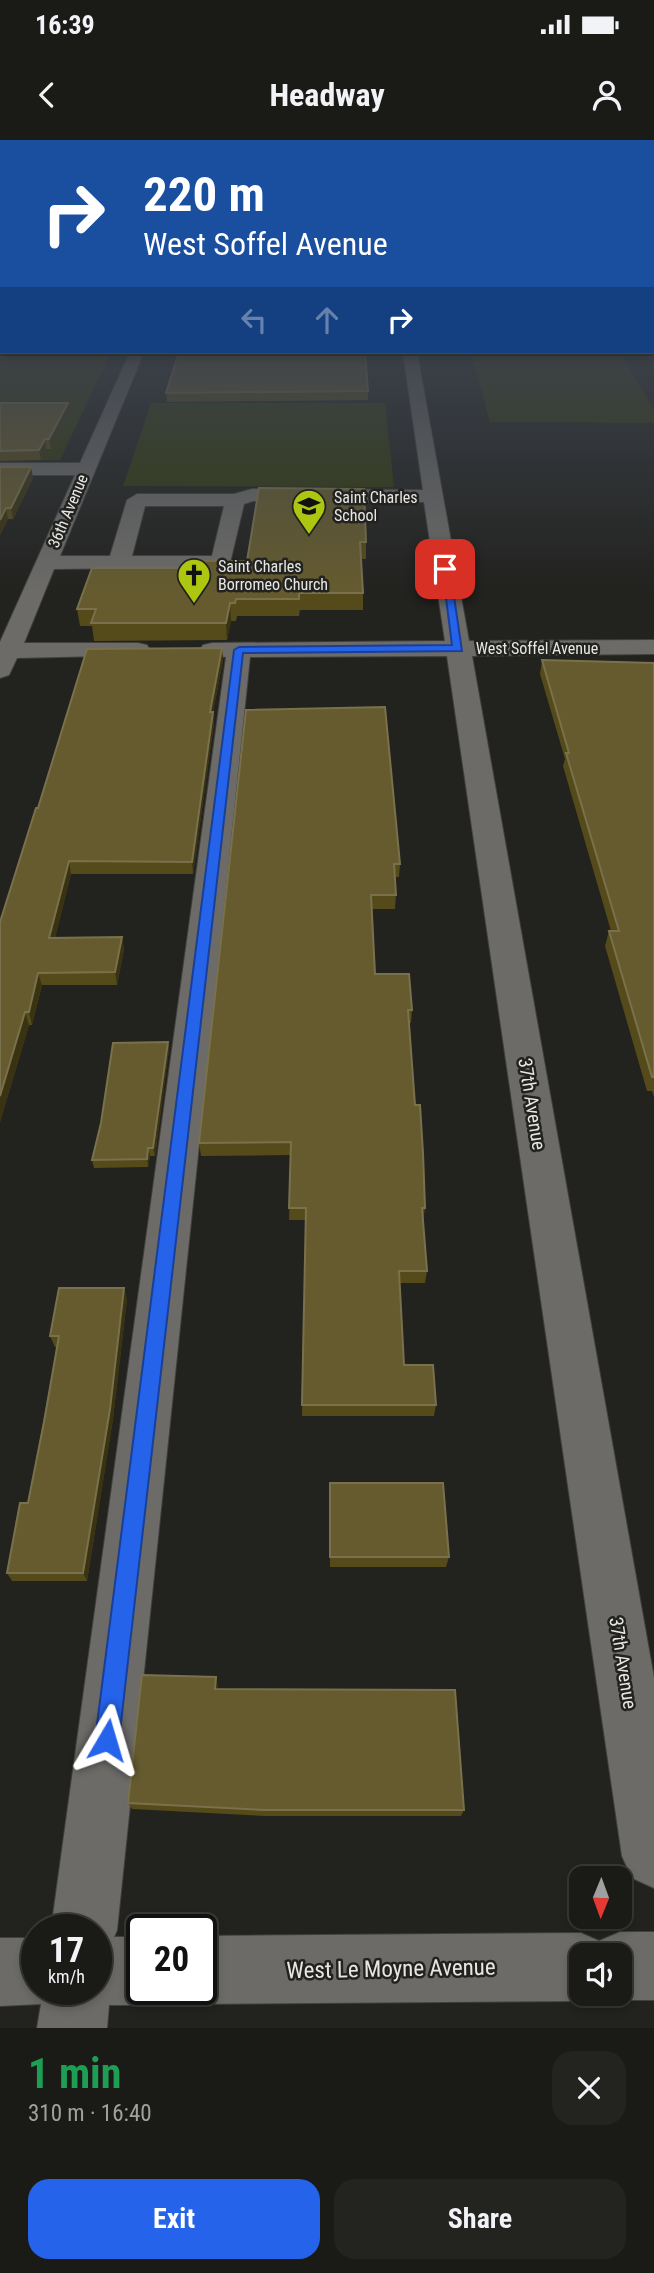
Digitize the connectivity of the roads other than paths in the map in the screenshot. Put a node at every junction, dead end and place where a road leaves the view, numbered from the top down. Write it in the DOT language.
graph roads {
  1 [pos="109,417"];
  2 [pos="420,417"];
  3 [pos="0,469"];
  4 [pos="87,469"];
  5 [pos="433,496"];
  6 [pos="235,500"];
  7 [pos="46,563"];
  8 [pos="119,563"];
  9 [pos="654,647"];
  10 [pos="458,648"];
  11 [pos="158,650"];
  12 [pos="184,650"];
  13 [pos="239,650"];
  14 [pos="3,657"];
  15 [pos="654,1856"];
  16 [pos="86,1914"];
  17 [pos="632,1966"];
  18 [pos="654,1966"];
  19 [pos="569,1967"];
  20 [pos="217,1970"];
  21 [pos="0,1972"];
  22 [pos="21,1972"];
  23 [pos="75,2005"];
  24 [pos="72,2028"];
  1 -- 4 [label="street, 36th Avenue"];
  2 -- 5 [label="street, 37th Avenue"];
  3 -- 4 [label="street"];
  4 -- 7 [label="street, 36th Avenue"];
  5 -- 6 [label="street"];
  5 -- 10 [label="street, 37th Avenue"];
  6 -- 8 [label="street"];
  6 -- 8 [label="street"];
  7 -- 8 [label="street"];
  7 -- 14 [label="street, 36th Avenue"];
  9 -- 10 [label="street, West Soffel Avenue"];
  10 -- 13 [label="street, West Soffel Avenue"];
  10 -- 15 [label="street, 37th Avenue"];
  11 -- 14 [label="street"];
  12 -- 13 [label="street, West Soffel Avenue"];
  13 -- 16 [label="street"];
  17 -- 18 [label="street"];
  19 -- 20 [label="street, West Le Moyne Avenue"];
  21 -- 22 [label="street"];
  23 -- 24 [label="street"];
}
